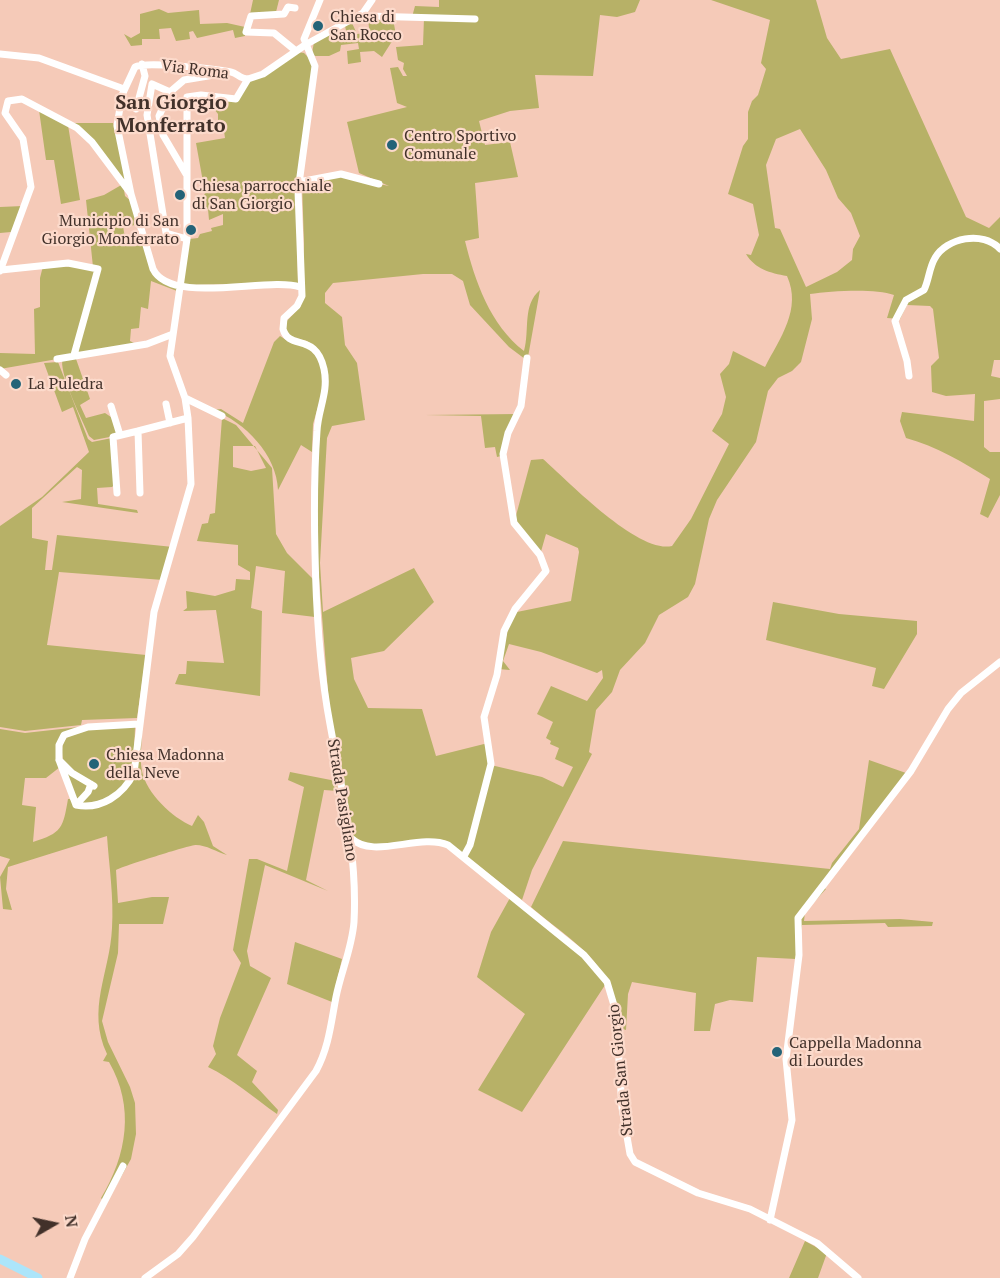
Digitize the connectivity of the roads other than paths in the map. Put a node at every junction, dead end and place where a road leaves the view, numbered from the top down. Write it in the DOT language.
graph roads {
  1 [pos="320,0"];
  2 [pos="372,0"];
  3 [pos="296,8"];
  4 [pos="363,13"];
  5 [pos="475,19"];
  6 [pos="305,45"];
  7 [pos="296,51"];
  8 [pos="0,54"];
  9 [pos="140,64"];
  10 [pos="245,79"];
  11 [pos="124,89"];
  12 [pos="170,92"];
  13 [pos="136,109"];
  14 [pos="186,174"];
  15 [pos="299,182"];
  16 [pos="380,184"];
  17 [pos="131,194"];
  18 [pos="187,239"];
  19 [pos="1000,249"];
  20 [pos="0,271"];
  21 [pos="179,284"];
  22 [pos="300,287"];
  23 [pos="173,334"];
  24 [pos="74,356"];
  25 [pos="527,358"];
  26 [pos="57,359"];
  27 [pos="909,376"];
  28 [pos="185,398"];
  29 [pos="166,404"];
  30 [pos="111,406"];
  31 [pos="222,416"];
  32 [pos="188,418"];
  33 [pos="170,423"];
  34 [pos="138,431"];
  35 [pos="120,435"];
  36 [pos="117,493"];
  37 [pos="140,493"];
  38 [pos="1000,662"];
  39 [pos="139,724"];
  40 [pos="59,760"];
  41 [pos="76,805"];
  42 [pos="351,838"];
  43 [pos="365,847"];
  44 [pos="353,855"];
  45 [pos="465,856"];
  46 [pos="123,1166"];
  47 [pos="770,1220"];
  48 [pos="0,1259"];
  49 [pos="18,1268"];
  50 [pos="12,1278"];
  51 [pos="38,1278"];
  52 [pos="70,1278"];
  53 [pos="145,1278"];
  54 [pos="858,1278"];
  1 -- 6 [label="street"];
  2 -- 4 [label="street"];
  3 -- 7 [label="street"];
  4 -- 5 [label="street"];
  4 -- 6 [label="street"];
  6 -- 7 [label="street"];
  6 -- 15 [label="street"];
  7 -- 10 [label="street"];
  8 -- 11 [label="street"];
  9 -- 10 [label="street, Via Roma"];
  9 -- 11 [label="street"];
  9 -- 13 [label="street, Via Roma"];
  10 -- 12 [label="street"];
  10 -- 14 [label="street"];
  11 -- 17 [label="street"];
  12 -- 14 [label="street"];
  12 -- 18 [label="street"];
  14 -- 18 [label="street"];
  15 -- 16 [label="street"];
  15 -- 22 [label="street"];
  17 -- 20 [label="street"];
  17 -- 21 [label="street"];
  18 -- 21 [label="street"];
  19 -- 27 [label="street"];
  20 -- 24 [label="street"];
  21 -- 22 [label="street"];
  21 -- 23 [label="street"];
  22 -- 42 [label="street, Strada Pasigliano"];
  23 -- 24 [label="street"];
  23 -- 28 [label="street"];
  24 -- 26 [label="street"];
  25 -- 45 [label="street"];
  28 -- 31 [label="street"];
  28 -- 32 [label="street"];
  29 -- 33 [label="street"];
  30 -- 35 [label="street"];
  32 -- 33 [label="street"];
  32 -- 39 [label="street"];
  33 -- 34 [label="street"];
  34 -- 35 [label="street"];
  34 -- 37 [label="street"];
  35 -- 36 [label="street"];
  38 -- 47 [label="street"];
  39 -- 40 [label="street"];
  39 -- 41 [label="street"];
  40 -- 41 [label="street"];
  40 -- 41 [label="street"];
  42 -- 43 [label="street"];
  42 -- 44 [label="street, Strada Pasigliano"];
  43 -- 44 [label="street, Strada San Giorgio"];
  43 -- 45 [label="street, Strada San Giorgio"];
  44 -- 53 [label="street, Strada Pasigliano"];
  45 -- 47 [label="street, Strada San Giorgio"];
  46 -- 52 [label="street"];
  47 -- 54 [label="street, Strada San Giorgio"];
  48 -- 49 [label="main road"];
  49 -- 50 [label="main road"];
  49 -- 51 [label="main road"];
}
